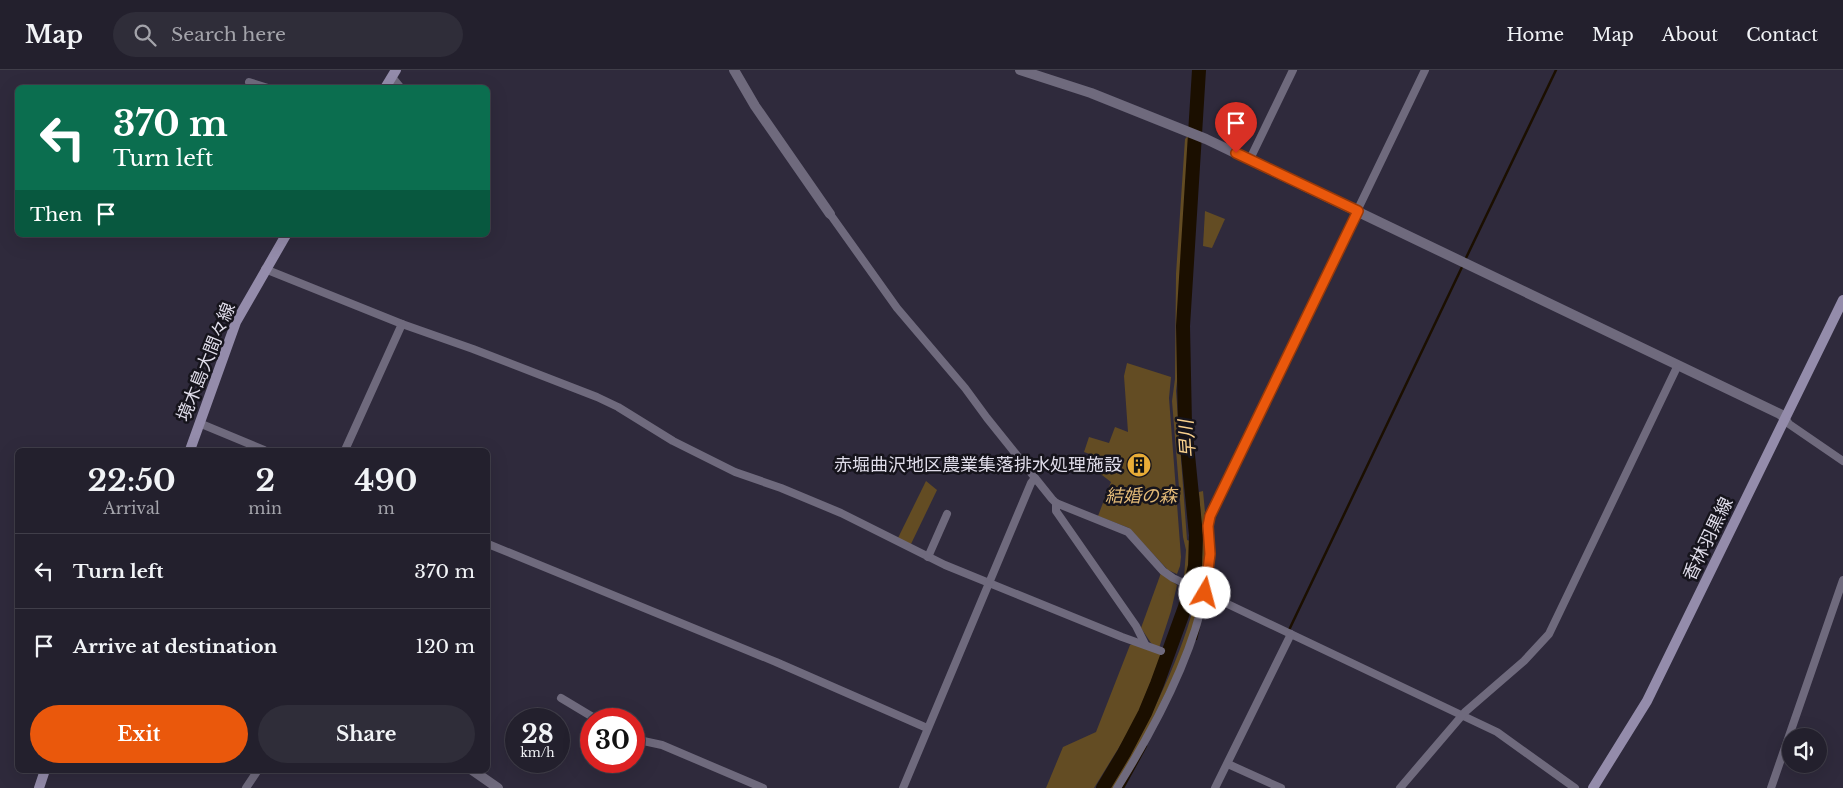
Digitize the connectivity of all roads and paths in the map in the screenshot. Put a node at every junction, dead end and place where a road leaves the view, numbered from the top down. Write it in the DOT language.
graph roads {
  1 [pos="734,70"];
  2 [pos="1020,70"];
  3 [pos="1292,70"];
  4 [pos="1425,70"];
  5 [pos="394,73"];
  6 [pos="249,82"];
  7 [pos="258,85"];
  8 [pos="387,85"];
  9 [pos="400,85"];
  10 [pos="1250,159"];
  11 [pos="1358,211"];
  12 [pos="830,214"];
  13 [pos="285,237"];
  14 [pos="265,269"];
  15 [pos="1843,300"];
  16 [pos="402,324"];
  17 [pos="1678,365"];
  18 [pos="1785,418"];
  19 [pos="199,423"];
  20 [pos="191,448"];
  21 [pos="259,448"];
  22 [pos="346,448"];
  23 [pos="1843,462"];
  24 [pos="1035,478"];
  25 [pos="1056,502"];
  26 [pos="947,514"];
  27 [pos="490,545"];
  28 [pos="928,557"];
  29 [pos="1843,580"];
  30 [pos="990,582"];
  31 [pos="1203,592"];
  32 [pos="1291,634"];
  33 [pos="1145,644"];
  34 [pos="1161,651"];
  35 [pos="561,698"];
  36 [pos="580,709"];
  37 [pos="1461,716"];
  38 [pos="927,728"];
  39 [pos="645,741"];
  40 [pos="1228,764"];
  41 [pos="44,773"];
  42 [pos="256,773"];
  43 [pos="476,773"];
  44 [pos="39,788"];
  45 [pos="246,788"];
  46 [pos="498,788"];
  47 [pos="763,788"];
  48 [pos="903,788"];
  49 [pos="1117,788"];
  50 [pos="1216,788"];
  51 [pos="1281,788"];
  52 [pos="1400,788"];
  53 [pos="1575,788"];
  54 [pos="1593,788"];
  55 [pos="1770,788"];
  1 -- 12 [label="street"];
  2 -- 10 [label="street"];
  3 -- 10 [label="street"];
  4 -- 11 [label="street"];
  5 -- 8 [label="main road"];
  5 -- 9 [label="street"];
  6 -- 7 [label="street"];
  10 -- 11 [label="street"];
  11 -- 17 [label="street"];
  11 -- 31 [label="street"];
  12 -- 24 [label="street"];
  13 -- 14 [label="main road, 境木島大間々線"];
  14 -- 16 [label="street"];
  14 -- 19 [label="main road, 境木島大間々線"];
  15 -- 18 [label="main road, 香林羽黒線"];
  16 -- 22 [label="street"];
  16 -- 28 [label="street"];
  17 -- 18 [label="street"];
  17 -- 37 [label="street"];
  18 -- 23 [label="street"];
  18 -- 54 [label="main road, 香林羽黒線"];
  19 -- 20 [label="main road, 境木島大間々線"];
  19 -- 21 [label="street"];
  24 -- 25 [label="street"];
  24 -- 30 [label="street"];
  25 -- 31 [label="street"];
  25 -- 33 [label="street"];
  26 -- 28 [label="street"];
  27 -- 38 [label="street"];
  28 -- 30 [label="street"];
  29 -- 55 [label="street"];
  30 -- 33 [label="street"];
  30 -- 38 [label="street"];
  31 -- 32 [label="street"];
  31 -- 49 [label="street"];
  32 -- 37 [label="street"];
  32 -- 40 [label="street"];
  33 -- 34 [label="street"];
  35 -- 36 [label="street"];
  37 -- 52 [label="street"];
  37 -- 53 [label="street"];
  38 -- 48 [label="street"];
  39 -- 47 [label="street"];
  40 -- 50 [label="street"];
  40 -- 51 [label="street"];
  41 -- 44 [label="main road"];
  42 -- 45 [label="street"];
  43 -- 46 [label="street"];
}
